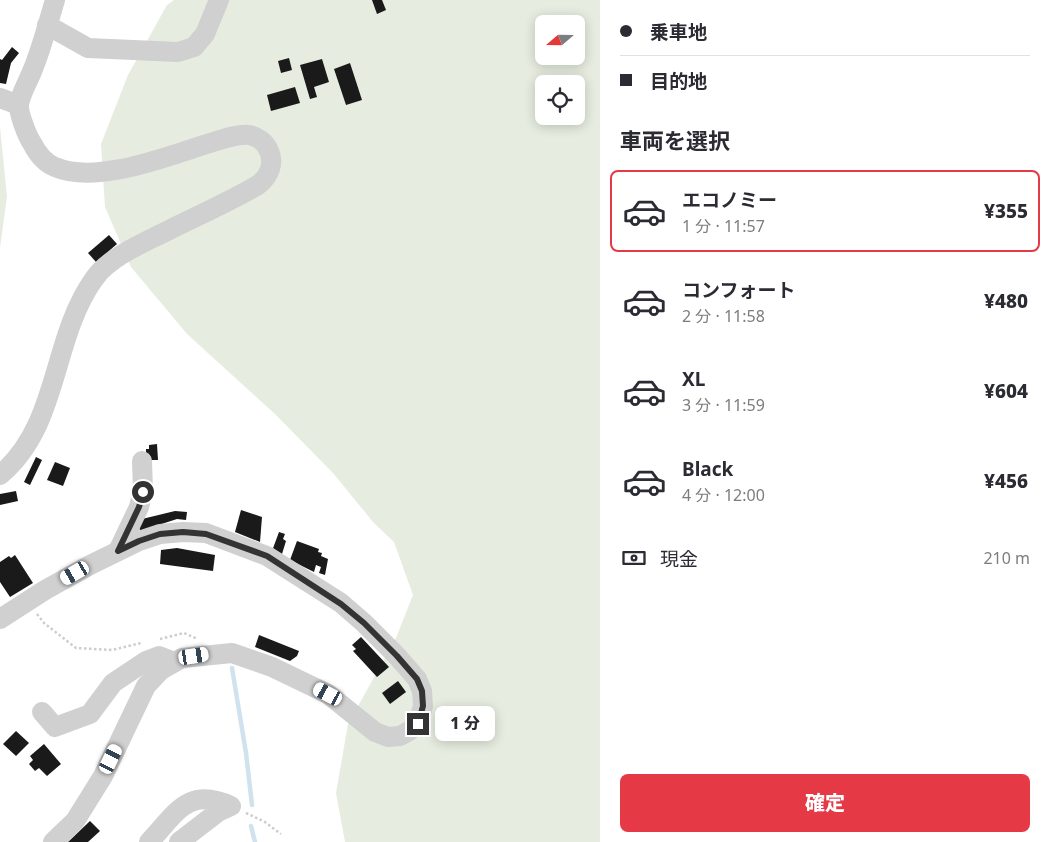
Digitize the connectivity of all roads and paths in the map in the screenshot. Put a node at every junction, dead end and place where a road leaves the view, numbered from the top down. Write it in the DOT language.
graph roads {
  1 [pos="55,0"];
  2 [pos="219,0"];
  3 [pos="47,25"];
  4 [pos="0,98"];
  5 [pos="19,105"];
  6 [pos="142,461"];
  7 [pos="0,475"];
  8 [pos="118,551"];
  9 [pos="28,601"];
  10 [pos="0,619"];
  11 [pos="159,639"];
  12 [pos="141,643"];
  13 [pos="213,654"];
  14 [pos="175,662"];
  15 [pos="42,712"];
  16 [pos="231,806"];
  17 [pos="281,834"];
  18 [pos="52,842"];
  19 [pos="149,842"];
  20 [pos="179,842"];
  1 -- 3 [label="street"];
  2 -- 3 [label="street"];
  3 -- 5 [label="street"];
  4 -- 5 [label="street"];
  5 -- 7 [label="street"];
  6 -- 8 [label="street"];
  8 -- 9 [label="street"];
  8 -- 13 [label="street"];
  9 -- 10 [label="street"];
  9 -- 12 [label="path"];
  11 -- 13 [label="path"];
  13 -- 14 [label="street"];
  14 -- 15 [label="street"];
  14 -- 18 [label="street"];
  16 -- 17 [label="path"];
  16 -- 19 [label="street"];
  16 -- 20 [label="street"];
}
